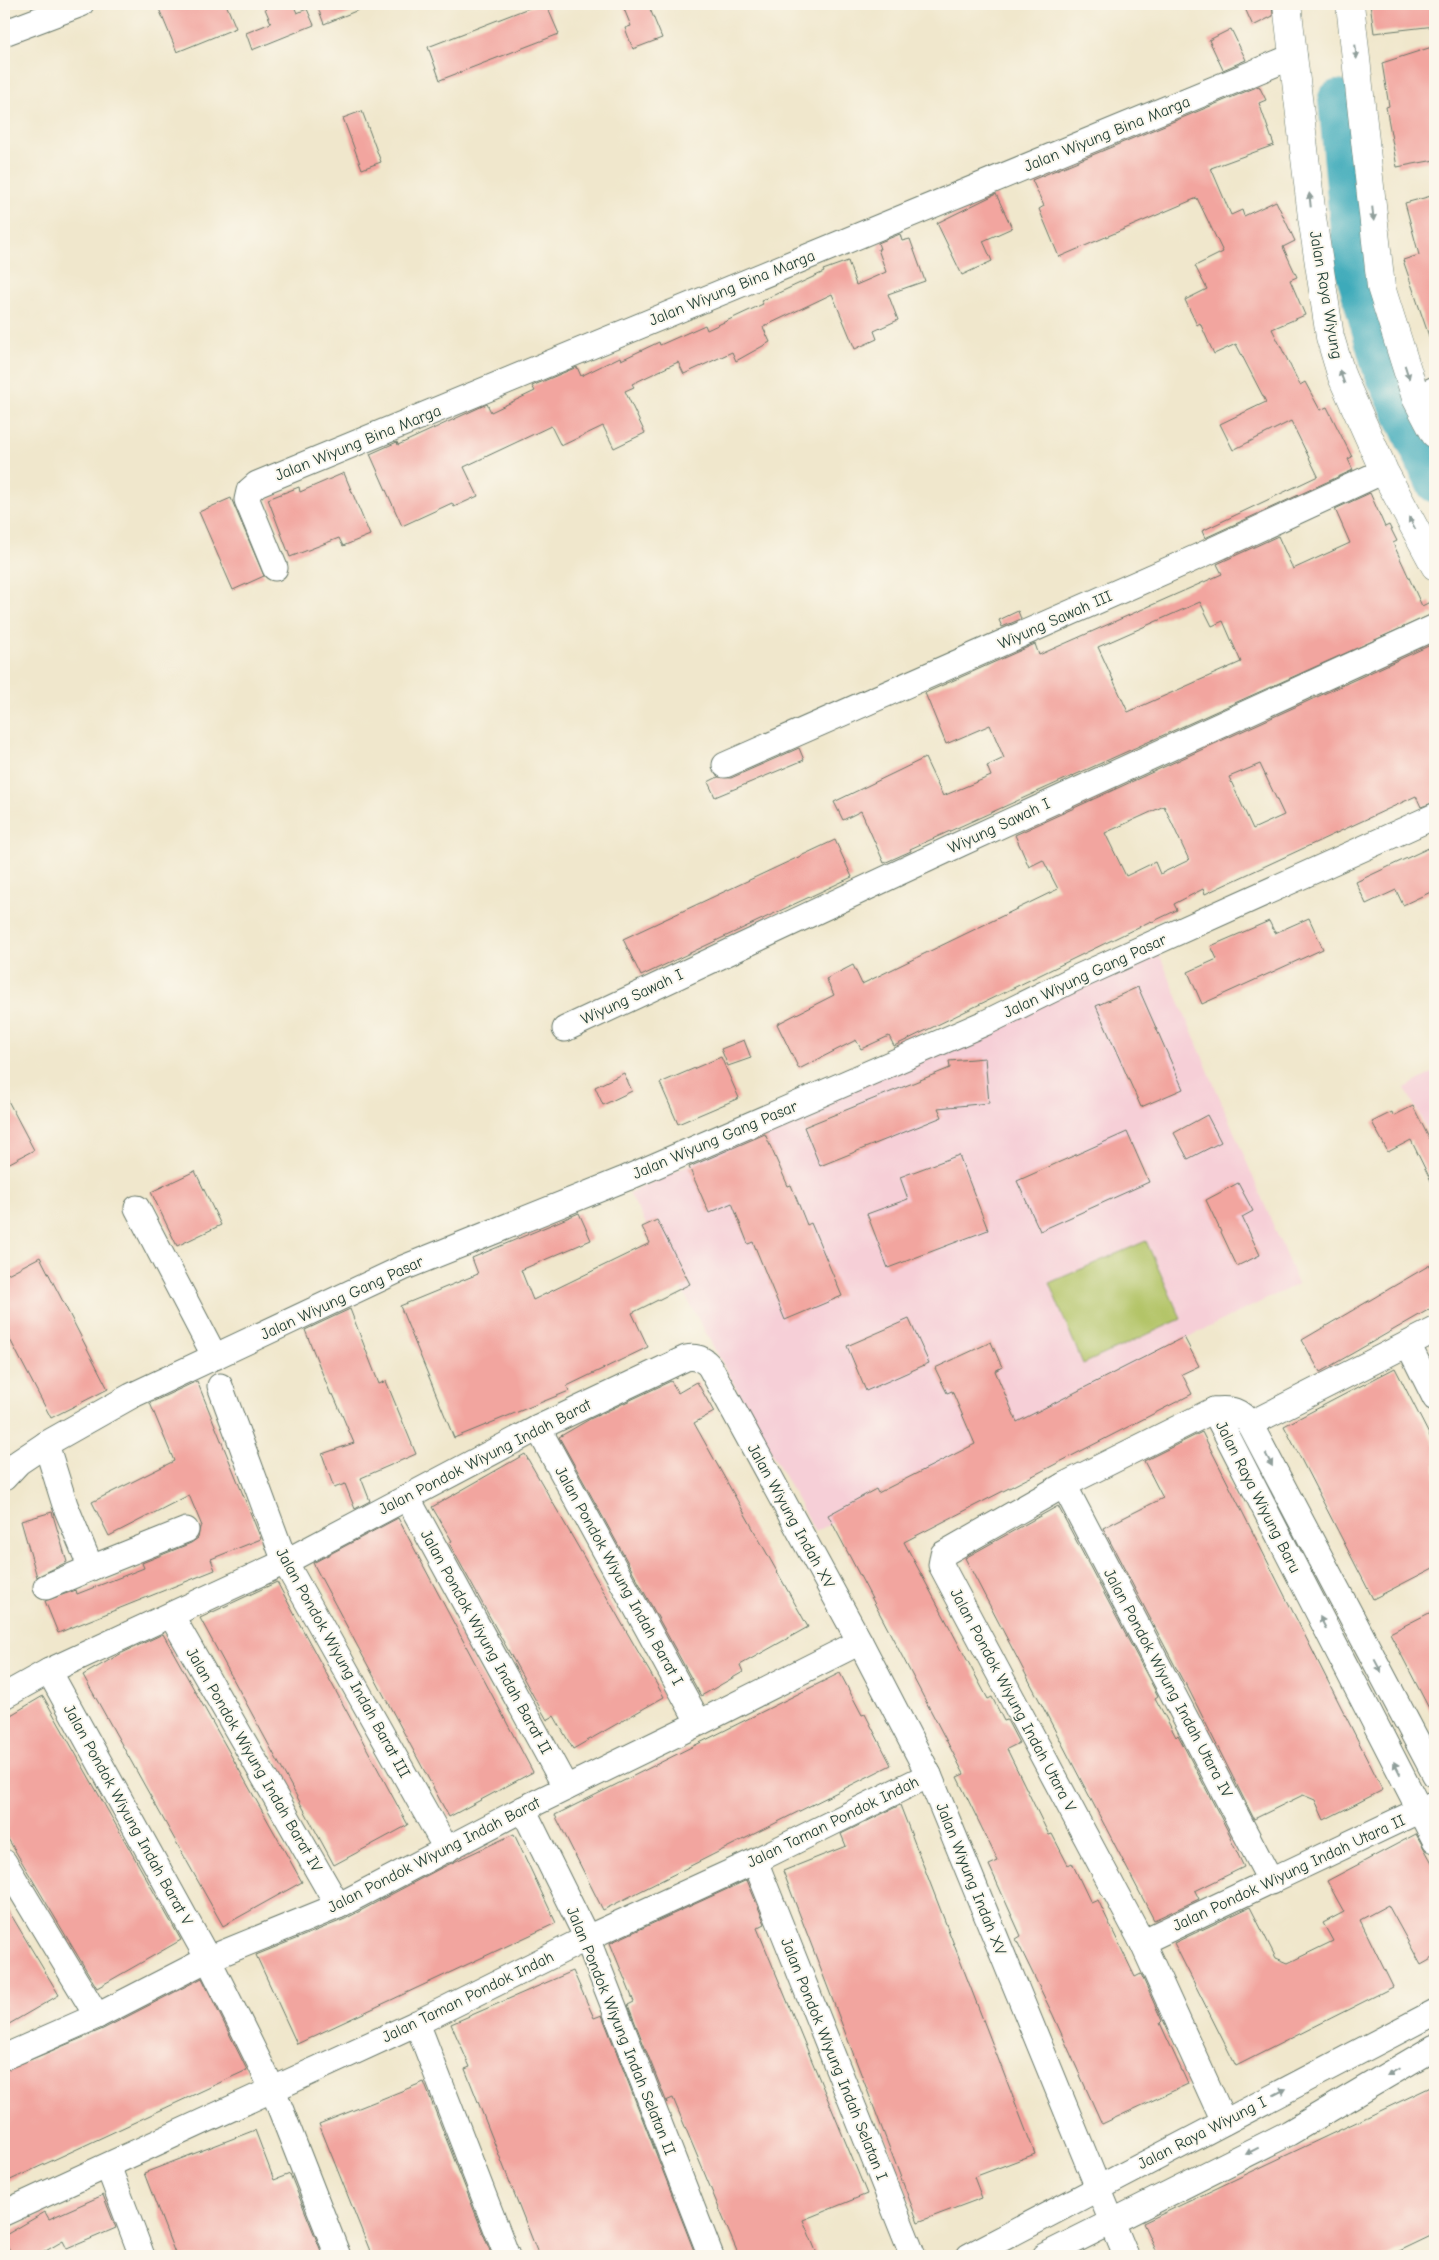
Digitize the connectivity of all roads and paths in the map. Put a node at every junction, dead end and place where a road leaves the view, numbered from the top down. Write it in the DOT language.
graph roads {
  1 [pos="81,4"];
  2 [pos="1287,4"];
  3 [pos="1350,4"];
  4 [pos="4,33"];
  5 [pos="1294,56"];
  6 [pos="1426,394"];
  7 [pos="1435,434"];
  8 [pos="1384,472"];
  9 [pos="1435,566"];
  10 [pos="275,568"];
  11 [pos="1435,627"];
  12 [pos="725,765"];
  13 [pos="1435,816"];
  14 [pos="564,1029"];
  15 [pos="137,1208"];
  16 [pos="1435,1330"];
  17 [pos="1408,1344"];
  18 [pos="215,1357"];
  19 [pos="700,1359"];
  20 [pos="220,1386"];
  21 [pos="1435,1398"];
  22 [pos="1214,1410"];
  23 [pos="1250,1424"];
  24 [pos="538,1428"];
  25 [pos="46,1444"];
  26 [pos="4,1478"];
  27 [pos="1064,1484"];
  28 [pos="406,1497"];
  29 [pos="186,1530"];
  30 [pos="285,1562"];
  31 [pos="91,1568"];
  32 [pos="46,1587"];
  33 [pos="171,1615"];
  34 [pos="860,1642"];
  35 [pos="49,1671"];
  36 [pos="4,1696"];
  37 [pos="699,1724"];
  38 [pos="1435,1775"];
  39 [pos="929,1776"];
  40 [pos="566,1788"];
  41 [pos="1427,1807"];
  42 [pos="522,1809"];
  43 [pos="1435,1840"];
  44 [pos="447,1850"];
  45 [pos="755,1861"];
  46 [pos="4,1862"];
  47 [pos="1272,1882"];
  48 [pos="338,1906"];
  49 [pos="587,1938"];
  50 [pos="1142,1942"];
  51 [pos="208,1959"];
  52 [pos="1435,2012"];
  53 [pos="97,2016"];
  54 [pos="417,2023"];
  55 [pos="1435,2047"];
  56 [pos="4,2057"];
  57 [pos="273,2090"];
  58 [pos="1224,2122"];
  59 [pos="108,2166"];
  60 [pos="1097,2188"];
  61 [pos="4,2213"];
  62 [pos="1113,2222"];
  63 [pos="142,2256"];
  64 [pos="338,2256"];
  65 [pos="507,2256"];
  66 [pos="711,2256"];
  67 [pos="913,2256"];
  68 [pos="969,2256"];
  69 [pos="1044,2256"];
  70 [pos="1126,2256"];
  1 -- 4 [label="street"];
  2 -- 5 [label="main road, Jalan Raya Wiyung"];
  3 -- 6 [label="main road, one-way"];
  8 -- 5 [label="main road, Jalan Raya Wiyung, one-way"];
  5 -- 10 [label="street, Jalan Wiyung Bina Marga"];
  6 -- 7 [label="main road"];
  9 -- 8 [label="main road, Jalan Raya Wiyung, one-way"];
  8 -- 12 [label="street, Wiyung Sawah III"];
  11 -- 14 [label="street, Wiyung Sawah I"];
  13 -- 18 [label="street, Jalan Wiyung Gang Pasar"];
  15 -- 18 [label="street"];
  16 -- 17 [label="street"];
  17 -- 21 [label="street"];
  17 -- 23 [label="street"];
  18 -- 25 [label="street, Jalan Wiyung Gang Pasar"];
  19 -- 24 [label="street, Jalan Pondok Wiyung Indah Barat"];
  19 -- 34 [label="street, Jalan Wiyung Indah XV"];
  20 -- 30 [label="street, Jalan Pondok Wiyung Indah Barat III"];
  22 -- 23 [label="street, Jalan Raya Wiyung Baru"];
  22 -- 27 [label="street, Jalan Pondok Wiyung Indah Utara V"];
  41 -- 22 [label="street, Jalan Raya Wiyung Baru, one-way"];
  23 -- 38 [label="street, Jalan Raya Wiyung Baru, one-way"];
  24 -- 28 [label="street, Jalan Pondok Wiyung Indah Barat"];
  24 -- 37 [label="street, Jalan Pondok Wiyung Indah Barat I"];
  25 -- 26 [label="street, Jalan Wiyung Gang Pasar"];
  25 -- 31 [label="street"];
  27 -- 47 [label="street, Jalan Pondok Wiyung Indah Utara IV"];
  27 -- 50 [label="street, Jalan Pondok Wiyung Indah Utara V"];
  28 -- 30 [label="street, Jalan Pondok Wiyung Indah Barat"];
  28 -- 40 [label="street, Jalan Pondok Wiyung Indah Barat II"];
  29 -- 31 [label="street"];
  30 -- 33 [label="street, Jalan Pondok Wiyung Indah Barat"];
  30 -- 44 [label="street, Jalan Pondok Wiyung Indah Barat III"];
  31 -- 32 [label="street"];
  33 -- 35 [label="street, Jalan Pondok Wiyung Indah Barat"];
  33 -- 48 [label="street, Jalan Pondok Wiyung Indah Barat IV"];
  34 -- 37 [label="street, Jalan Pondok Wiyung Indah Barat"];
  34 -- 39 [label="street, Jalan Wiyung Indah XV"];
  35 -- 36 [label="street, Jalan Pondok Wiyung Indah Barat"];
  35 -- 51 [label="street, Jalan Pondok Wiyung Indah Barat V"];
  37 -- 40 [label="street, Jalan Pondok Wiyung Indah Barat"];
  39 -- 45 [label="street, Jalan Taman Pondok Indah"];
  39 -- 60 [label="street, Jalan Wiyung Indah XV"];
  40 -- 42 [label="street, Jalan Pondok Wiyung Indah Barat"];
  41 -- 43 [label="street, Jalan Raya Wiyung Baru"];
  41 -- 47 [label="street, Jalan Pondok Wiyung Indah Utara II"];
  42 -- 44 [label="street, Jalan Pondok Wiyung Indah Barat"];
  42 -- 49 [label="street, Jalan Pondok Wiyung Indah Selatan II"];
  44 -- 48 [label="street, Jalan Pondok Wiyung Indah Barat"];
  45 -- 49 [label="street, Jalan Taman Pondok Indah"];
  45 -- 67 [label="street, Jalan Pondok Wiyung Indah Selatan I"];
  46 -- 53 [label="street"];
  47 -- 50 [label="street, Jalan Pondok Wiyung Indah Utara II"];
  48 -- 51 [label="street, Jalan Pondok Wiyung Indah Barat"];
  49 -- 54 [label="street, Jalan Taman Pondok Indah"];
  49 -- 66 [label="street, Jalan Pondok Wiyung Indah Selatan II"];
  50 -- 58 [label="street, Jalan Pondok Wiyung Indah Utara V"];
  51 -- 53 [label="street, Jalan Pondok Wiyung Indah Barat"];
  51 -- 57 [label="street, Jalan Pondok Wiyung Indah Barat V"];
  58 -- 52 [label="street, Jalan Raya Wiyung I, one-way"];
  53 -- 56 [label="street, Jalan Pondok Wiyung Indah Barat"];
  54 -- 57 [label="street, Jalan Taman Pondok Indah"];
  54 -- 65 [label="street"];
  55 -- 62 [label="street, one-way"];
  57 -- 59 [label="street, Jalan Taman Pondok Indah"];
  57 -- 64 [label="street, Jalan Pondok Wiyung Indah Barat V"];
  58 -- 60 [label="street, Jalan Raya Wiyung I"];
  59 -- 61 [label="street, Jalan Taman Pondok Indah"];
  59 -- 63 [label="street"];
  60 -- 62 [label="street, Jalan Wiyung Indah XV"];
  60 -- 68 [label="street, Jalan Raya Wiyung I"];
  62 -- 69 [label="street"];
  62 -- 70 [label="street, Jalan Wiyung Indah XV"];
}
